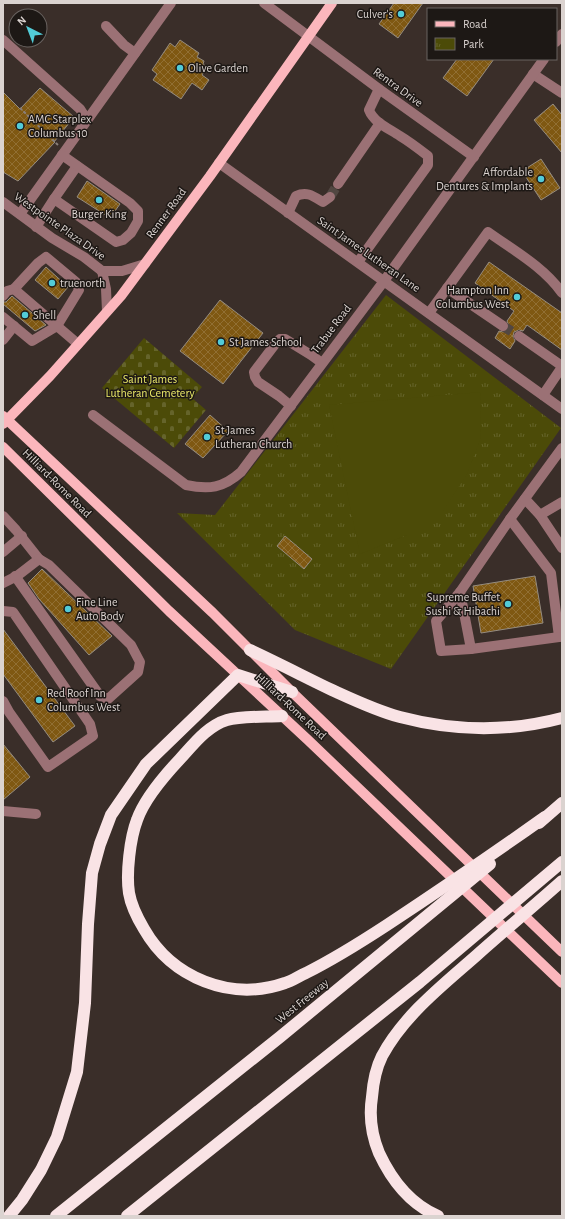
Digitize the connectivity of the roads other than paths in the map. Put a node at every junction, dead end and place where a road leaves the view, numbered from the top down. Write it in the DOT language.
graph roads {
  1 [pos="170,3"];
  2 [pos="264,3"];
  3 [pos="332,3"];
  4 [pos="106,26"];
  5 [pos="309,36"];
  6 [pos="3,40"];
  7 [pos="135,53"];
  8 [pos="543,60"];
  9 [pos="533,74"];
  10 [pos="379,90"];
  11 [pos="562,92"];
  12 [pos="87,120"];
  13 [pos="380,123"];
  14 [pos="63,154"];
  15 [pos="474,156"];
  16 [pos="219,163"];
  17 [pos="77,166"];
  18 [pos="338,184"];
  19 [pos="330,196"];
  20 [pos="54,199"];
  21 [pos="4,204"];
  22 [pos="288,213"];
  23 [pos="20,214"];
  24 [pos="36,226"];
  25 [pos="358,262"];
  26 [pos="145,264"];
  27 [pos="102,271"];
  28 [pos="384,281"];
  29 [pos="447,288"];
  30 [pos="14,289"];
  31 [pos="562,293"];
  32 [pos="3,296"];
  33 [pos="107,311"];
  34 [pos="429,313"];
  35 [pos="3,317"];
  36 [pos="14,326"];
  37 [pos="57,326"];
  38 [pos="503,326"];
  39 [pos="519,336"];
  40 [pos="3,340"];
  41 [pos="78,344"];
  42 [pos="322,363"];
  43 [pos="562,367"];
  44 [pos="543,395"];
  45 [pos="291,406"];
  46 [pos="562,409"];
  47 [pos="93,415"];
  48 [pos="4,420"];
  49 [pos="3,447"];
  50 [pos="562,448"];
  51 [pos="525,499"];
  52 [pos="562,502"];
  53 [pos="540,515"];
  54 [pos="3,516"];
  55 [pos="510,519"];
  56 [pos="22,536"];
  57 [pos="562,548"];
  58 [pos="3,552"];
  59 [pos="39,559"];
  60 [pos="15,576"];
  61 [pos="3,583"];
  62 [pos="460,592"];
  63 [pos="3,611"];
  64 [pos="561,637"];
  65 [pos="471,649"];
  66 [pos="250,650"];
  67 [pos="238,675"];
  68 [pos="292,692"];
  69 [pos="3,701"];
  70 [pos="282,716"];
  71 [pos="562,718"];
  72 [pos="562,803"];
  73 [pos="3,811"];
  74 [pos="36,814"];
  75 [pos="545,817"];
  76 [pos="562,862"];
  77 [pos="562,881"];
  78 [pos="562,951"];
  79 [pos="562,983"];
  80 [pos="9,1216"];
  81 [pos="56,1216"];
  82 [pos="127,1216"];
  83 [pos="438,1216"];
  1 -- 7 [label="street"];
  2 -- 5 [label="street"];
  3 -- 5 [label="main road, Renner Road"];
  4 -- 7 [label="street"];
  5 -- 10 [label="street, Rentra Drive"];
  5 -- 16 [label="main road, Renner Road"];
  6 -- 12 [label="street"];
  7 -- 12 [label="street"];
  8 -- 9 [label="street, Trabue Road"];
  9 -- 11 [label="street"];
  9 -- 15 [label="street, Trabue Road"];
  10 -- 13 [label="street"];
  10 -- 15 [label="street, Rentra Drive"];
  12 -- 14 [label="street"];
  13 -- 18 [label="street"];
  13 -- 25 [label="street"];
  14 -- 17 [label="street"];
  14 -- 23 [label="street"];
  15 -- 28 [label="street, Trabue Road"];
  16 -- 22 [label="street, Saint James Lutheran Lane"];
  16 -- 26 [label="main road, Renner Road"];
  17 -- 20 [label="street"];
  17 -- 20 [label="street"];
  19 -- 22 [label="street"];
  20 -- 24 [label="street"];
  21 -- 23 [label="street, Westpointe Plaza Drive"];
  22 -- 25 [label="street, Saint James Lutheran Lane"];
  23 -- 24 [label="street, Westpointe Plaza Drive"];
  24 -- 27 [label="street, Westpointe Plaza Drive"];
  25 -- 28 [label="street, Saint James Lutheran Lane"];
  26 -- 27 [label="street"];
  26 -- 33 [label="main road, Renner Road"];
  27 -- 33 [label="street"];
  28 -- 34 [label="street, Saint James Lutheran Lane"];
  28 -- 42 [label="street, Trabue Road"];
  29 -- 31 [label="street"];
  29 -- 34 [label="street"];
  29 -- 38 [label="street"];
  30 -- 32 [label="street"];
  30 -- 37 [label="street"];
  30 -- 37 [label="street"];
  33 -- 41 [label="main road, Renner Road"];
  34 -- 44 [label="street, Saint James Lutheran Lane"];
  35 -- 36 [label="street"];
  36 -- 37 [label="street"];
  36 -- 40 [label="street"];
  37 -- 41 [label="street"];
  39 -- 43 [label="street"];
  41 -- 48 [label="main road, Renner Road"];
  42 -- 45 [label="street, Trabue Road"];
  42 -- 45 [label="street"];
  43 -- 44 [label="street"];
  44 -- 46 [label="street, Saint James Lutheran Lane"];
  45 -- 47 [label="street, Trabue Road"];
  48 -- 66 [label="main road, Hilliard-Rome Road"];
  49 -- 67 [label="main road, Hilliard-Rome Road"];
  50 -- 51 [label="street"];
  51 -- 53 [label="street"];
  51 -- 55 [label="street"];
  52 -- 53 [label="street"];
  53 -- 57 [label="street"];
  54 -- 56 [label="street"];
  55 -- 62 [label="street"];
  55 -- 64 [label="street"];
  56 -- 58 [label="street"];
  56 -- 59 [label="street"];
  59 -- 60 [label="street"];
  59 -- 60 [label="street"];
  60 -- 61 [label="street"];
  62 -- 65 [label="street"];
  62 -- 65 [label="street"];
  63 -- 69 [label="street"];
  64 -- 65 [label="street"];
  66 -- 68 [label="main road, Hilliard-Rome Road"];
  66 -- 71 [label="highway"];
  67 -- 68 [label="highway"];
  67 -- 70 [label="main road, Hilliard-Rome Road"];
  67 -- 80 [label="highway"];
  68 -- 78 [label="main road, Hilliard-Rome Road"];
  70 -- 75 [label="highway"];
  70 -- 79 [label="main road, Hilliard-Rome Road"];
  72 -- 75 [label="highway, West Freeway"];
  73 -- 74 [label="street"];
  75 -- 81 [label="highway, West Freeway"];
  76 -- 82 [label="highway"];
  77 -- 83 [label="highway"];
}
